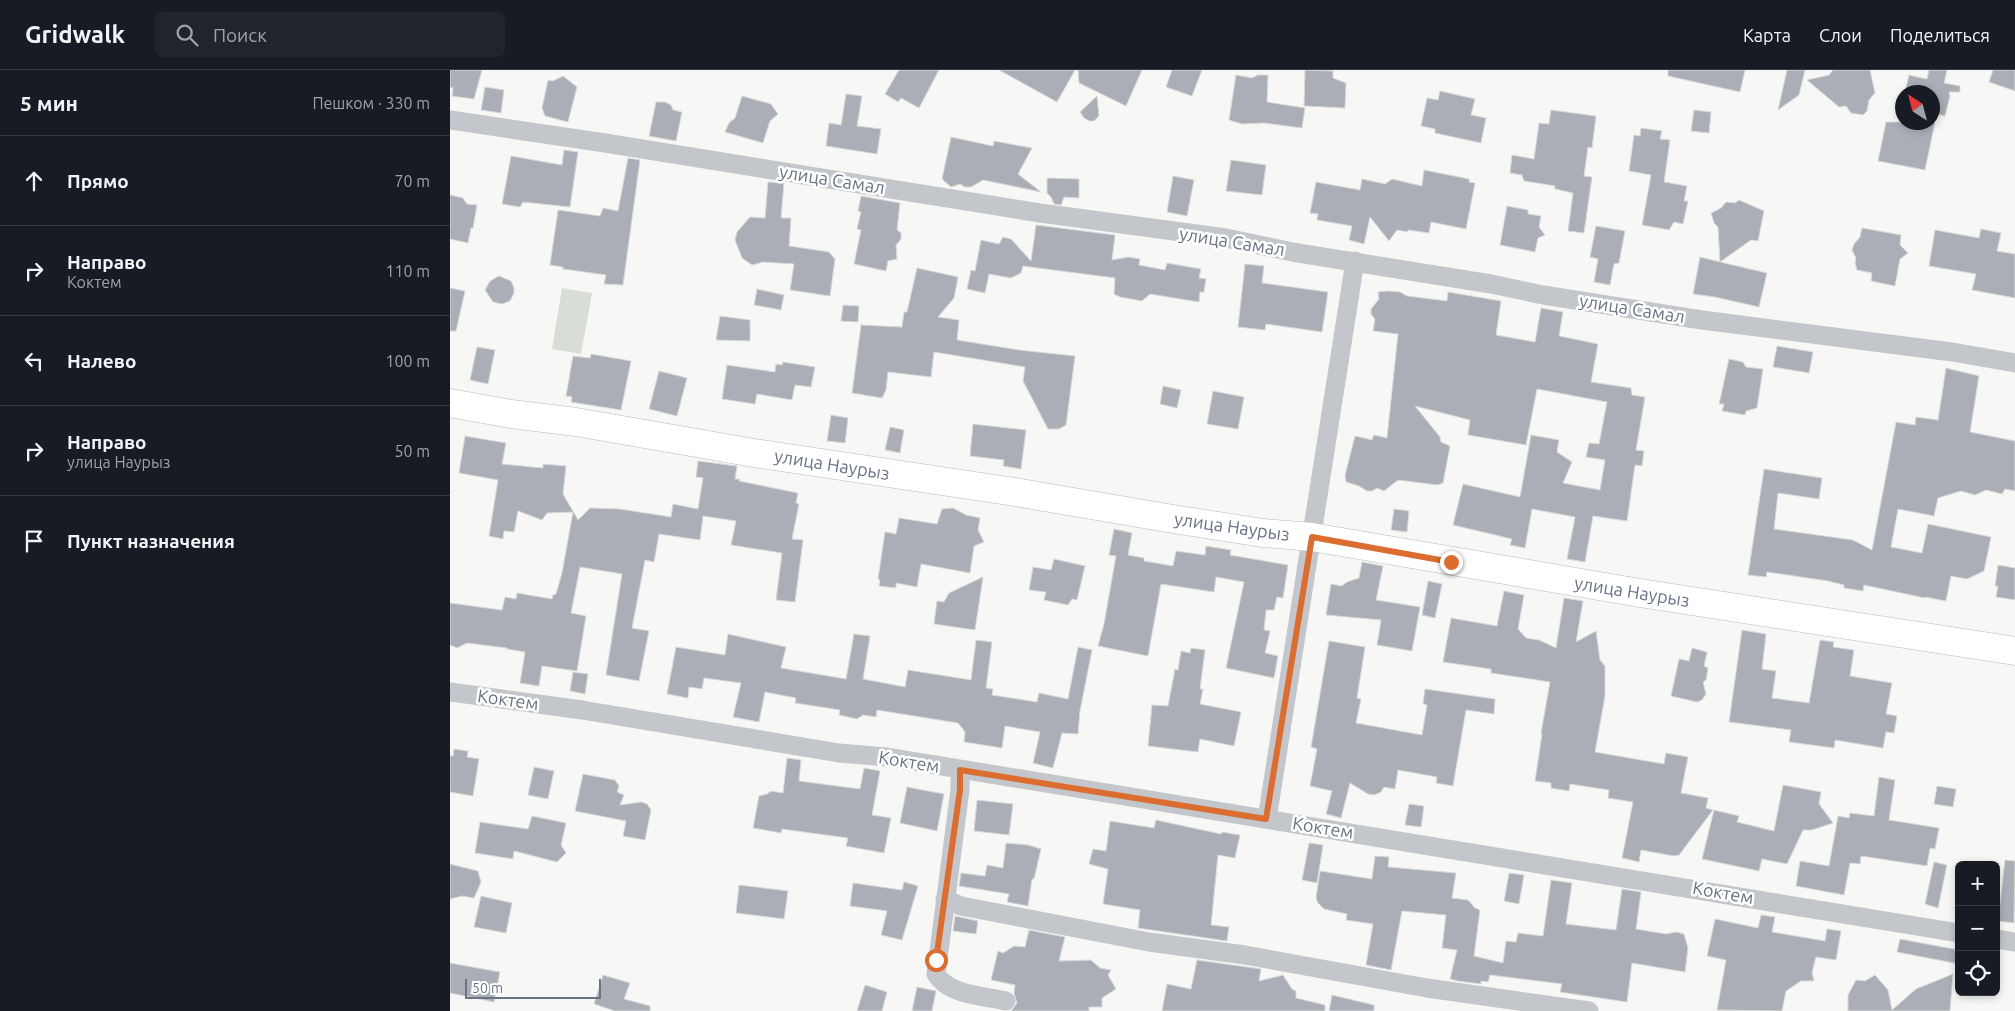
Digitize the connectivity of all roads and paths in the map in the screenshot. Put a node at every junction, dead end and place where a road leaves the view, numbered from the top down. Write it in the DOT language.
graph roads {
  1 [pos="450,120"];
  2 [pos="1355,261"];
  3 [pos="2015,363"];
  4 [pos="450,403"];
  5 [pos="1312,537"];
  6 [pos="2015,651"];
  7 [pos="450,692"];
  8 [pos="960,770"];
  9 [pos="1266,819"];
  10 [pos="945,899"];
  11 [pos="1955,932"];
  12 [pos="2000,940"];
  13 [pos="2015,942"];
  14 [pos="1006,1001"];
  15 [pos="1589,1011"];
  1 -- 2 [label="street, улица Самал"];
  2 -- 3 [label="street, улица Самал"];
  2 -- 5 [label="street"];
  4 -- 5 [label="street, улица Наурыз"];
  5 -- 6 [label="street, улица Наурыз"];
  5 -- 9 [label="street"];
  7 -- 8 [label="street, Коктем"];
  8 -- 9 [label="street, Коктем"];
  8 -- 10 [label="street"];
  9 -- 11 [label="street, Коктем"];
  10 -- 14 [label="street"];
  10 -- 15 [label="street"];
  12 -- 13 [label="street"];
}
